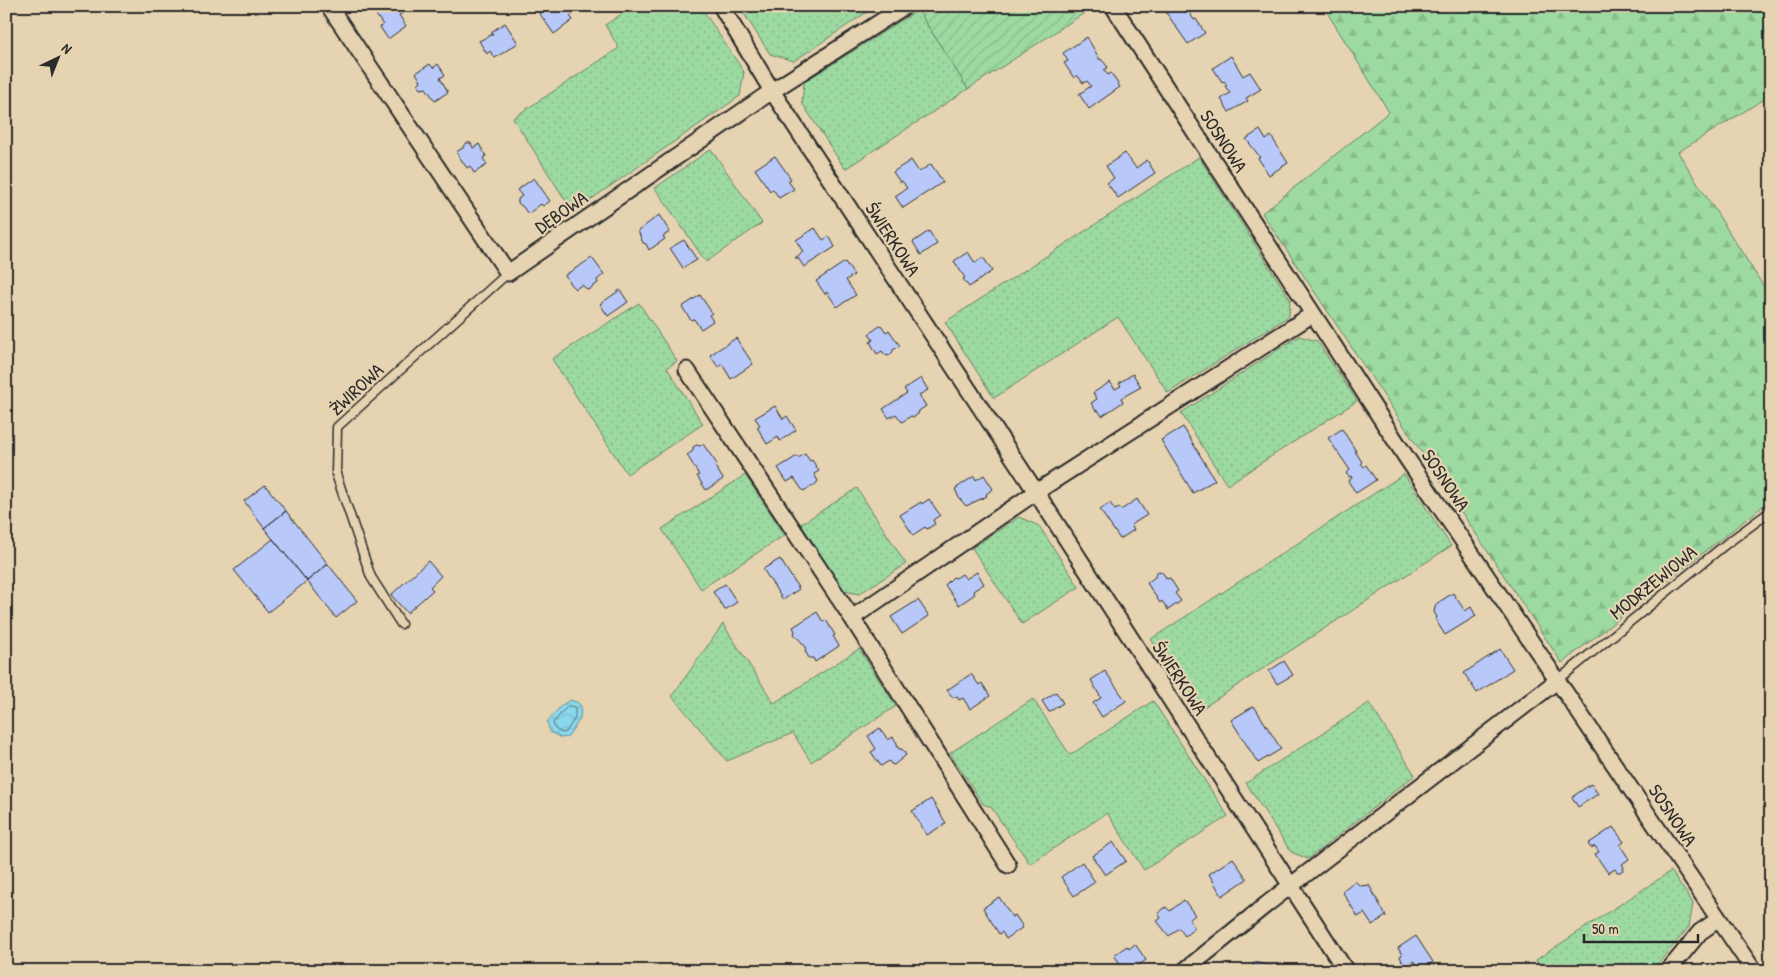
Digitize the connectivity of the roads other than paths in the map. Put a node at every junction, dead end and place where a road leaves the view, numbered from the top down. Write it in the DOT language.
graph roads {
  1 [pos="329,6"];
  2 [pos="721,6"];
  3 [pos="904,6"];
  4 [pos="1113,6"];
  5 [pos="772,91"];
  6 [pos="508,273"];
  7 [pos="1313,314"];
  8 [pos="687,370"];
  9 [pos="1036,492"];
  10 [pos="1771,511"];
  11 [pos="852,618"];
  12 [pos="401,624"];
  13 [pos="1558,680"];
  14 [pos="1008,865"];
  15 [pos="1291,886"];
  16 [pos="1719,918"];
  17 [pos="1184,971"];
  18 [pos="1346,971"];
  19 [pos="1668,971"];
  20 [pos="1754,971"];
  1 -- 6 [label="street"];
  2 -- 5 [label="street, ŚWIERKOWA"];
  3 -- 5 [label="street, DĘBOWA"];
  4 -- 7 [label="street, SOSNOWA"];
  5 -- 6 [label="street, DĘBOWA"];
  5 -- 9 [label="street, ŚWIERKOWA"];
  6 -- 12 [label="lane, ŻWIROWA"];
  7 -- 9 [label="street"];
  7 -- 13 [label="street, SOSNOWA"];
  8 -- 11 [label="street"];
  9 -- 11 [label="street"];
  9 -- 15 [label="street, ŚWIERKOWA"];
  10 -- 13 [label="lane, MODRZEWIOWA"];
  11 -- 14 [label="street"];
  13 -- 15 [label="street"];
  13 -- 16 [label="street, SOSNOWA"];
  15 -- 17 [label="street"];
  15 -- 18 [label="street, ŚWIERKOWA"];
  16 -- 19 [label="street"];
  16 -- 20 [label="street, SOSNOWA"];
}
